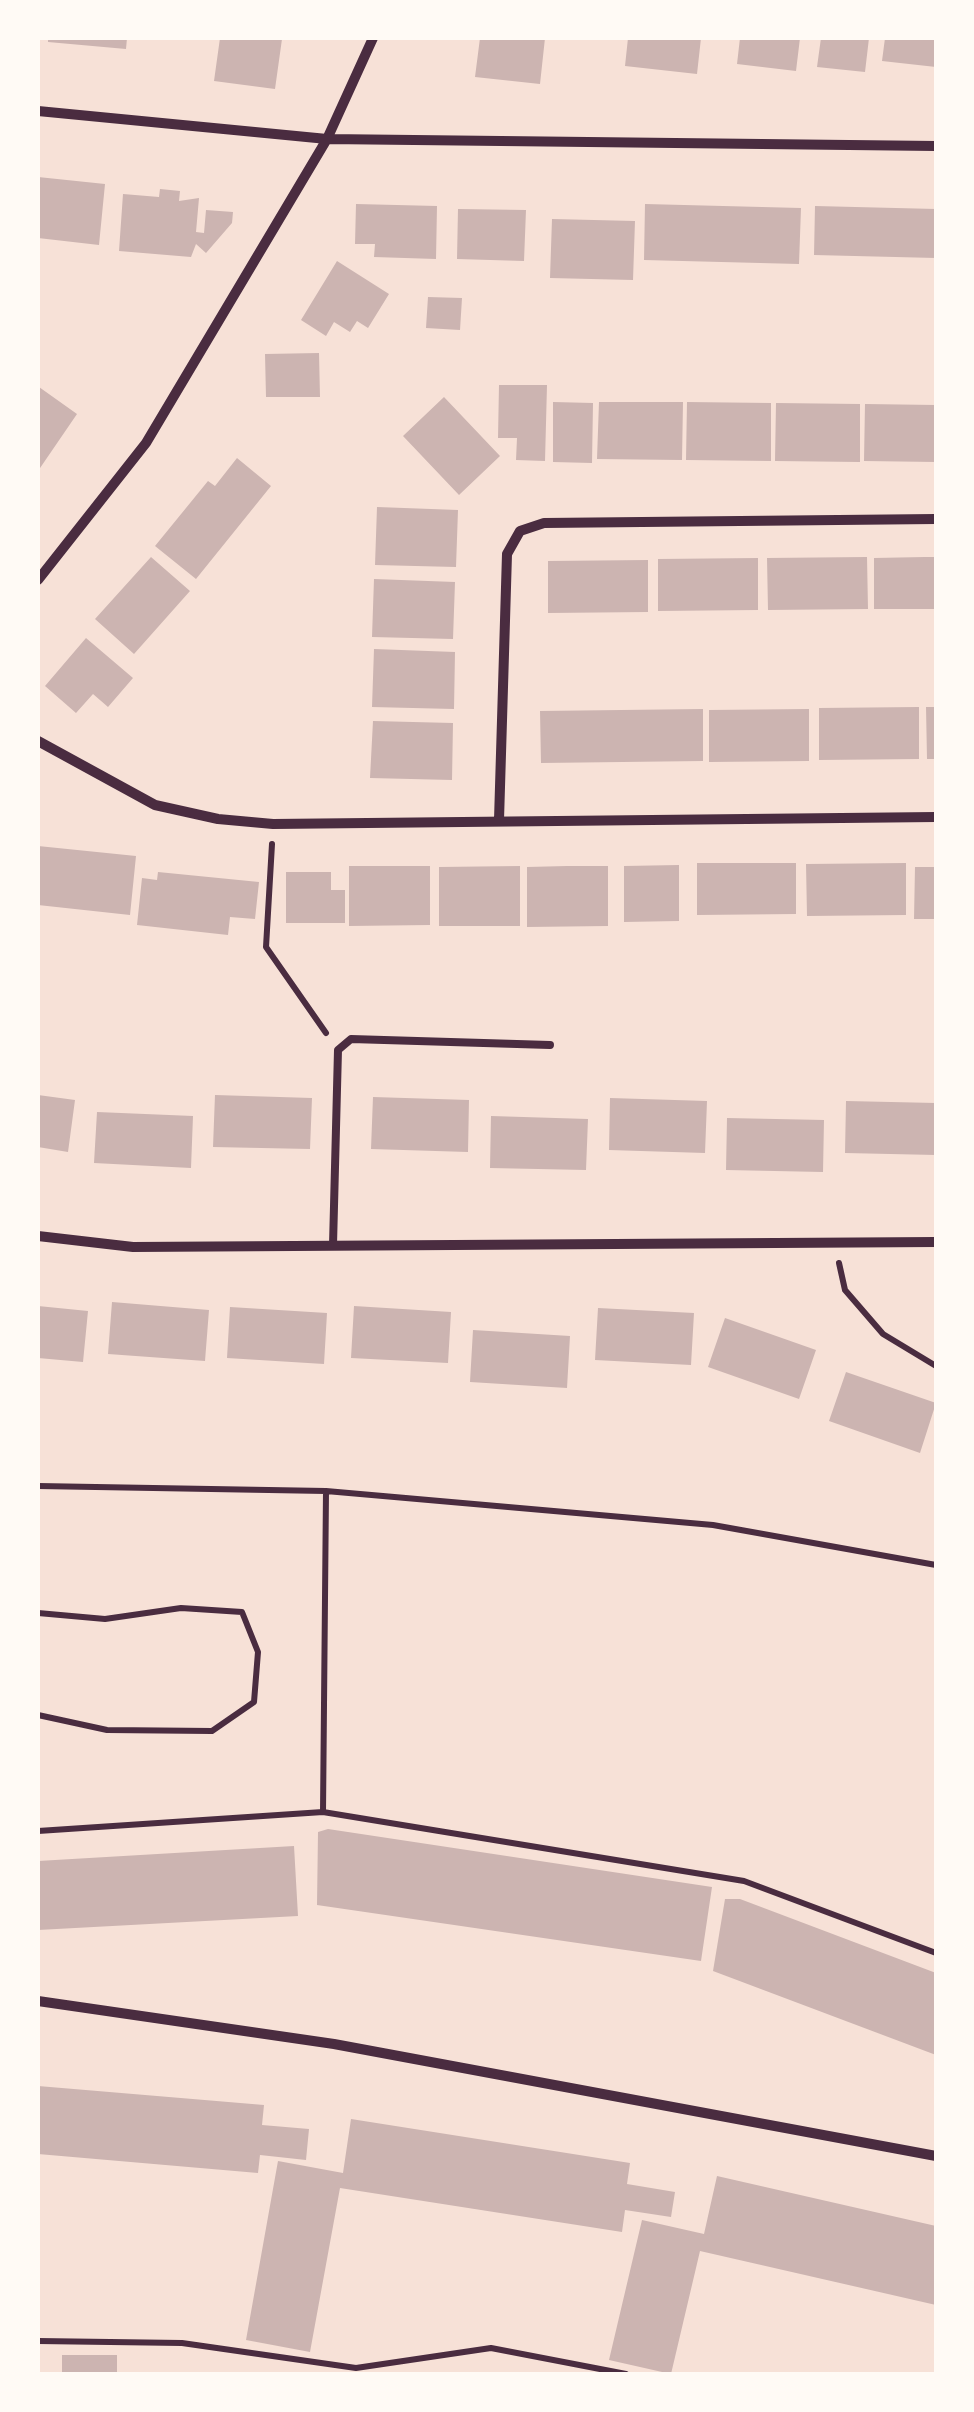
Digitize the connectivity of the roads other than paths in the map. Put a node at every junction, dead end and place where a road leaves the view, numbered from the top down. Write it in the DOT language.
graph roads {
  1 [pos="373,38"];
  2 [pos="38,111"];
  3 [pos="328,138"];
  4 [pos="936,146"];
  5 [pos="936,519"];
  6 [pos="38,580"];
  7 [pos="38,742"];
  8 [pos="936,816"];
  9 [pos="499,820"];
  10 [pos="550,1046"];
  11 [pos="38,1236"];
  12 [pos="936,1242"];
  13 [pos="333,1245"];
  14 [pos="38,2001"];
  15 [pos="936,2156"];
  1 -- 3 [label="street"];
  2 -- 3 [label="street"];
  3 -- 4 [label="street"];
  3 -- 6 [label="street"];
  5 -- 9 [label="street"];
  7 -- 9 [label="street"];
  8 -- 9 [label="street"];
  10 -- 13 [label="lane"];
  11 -- 13 [label="street"];
  12 -- 13 [label="street"];
  14 -- 15 [label="street"];
}
